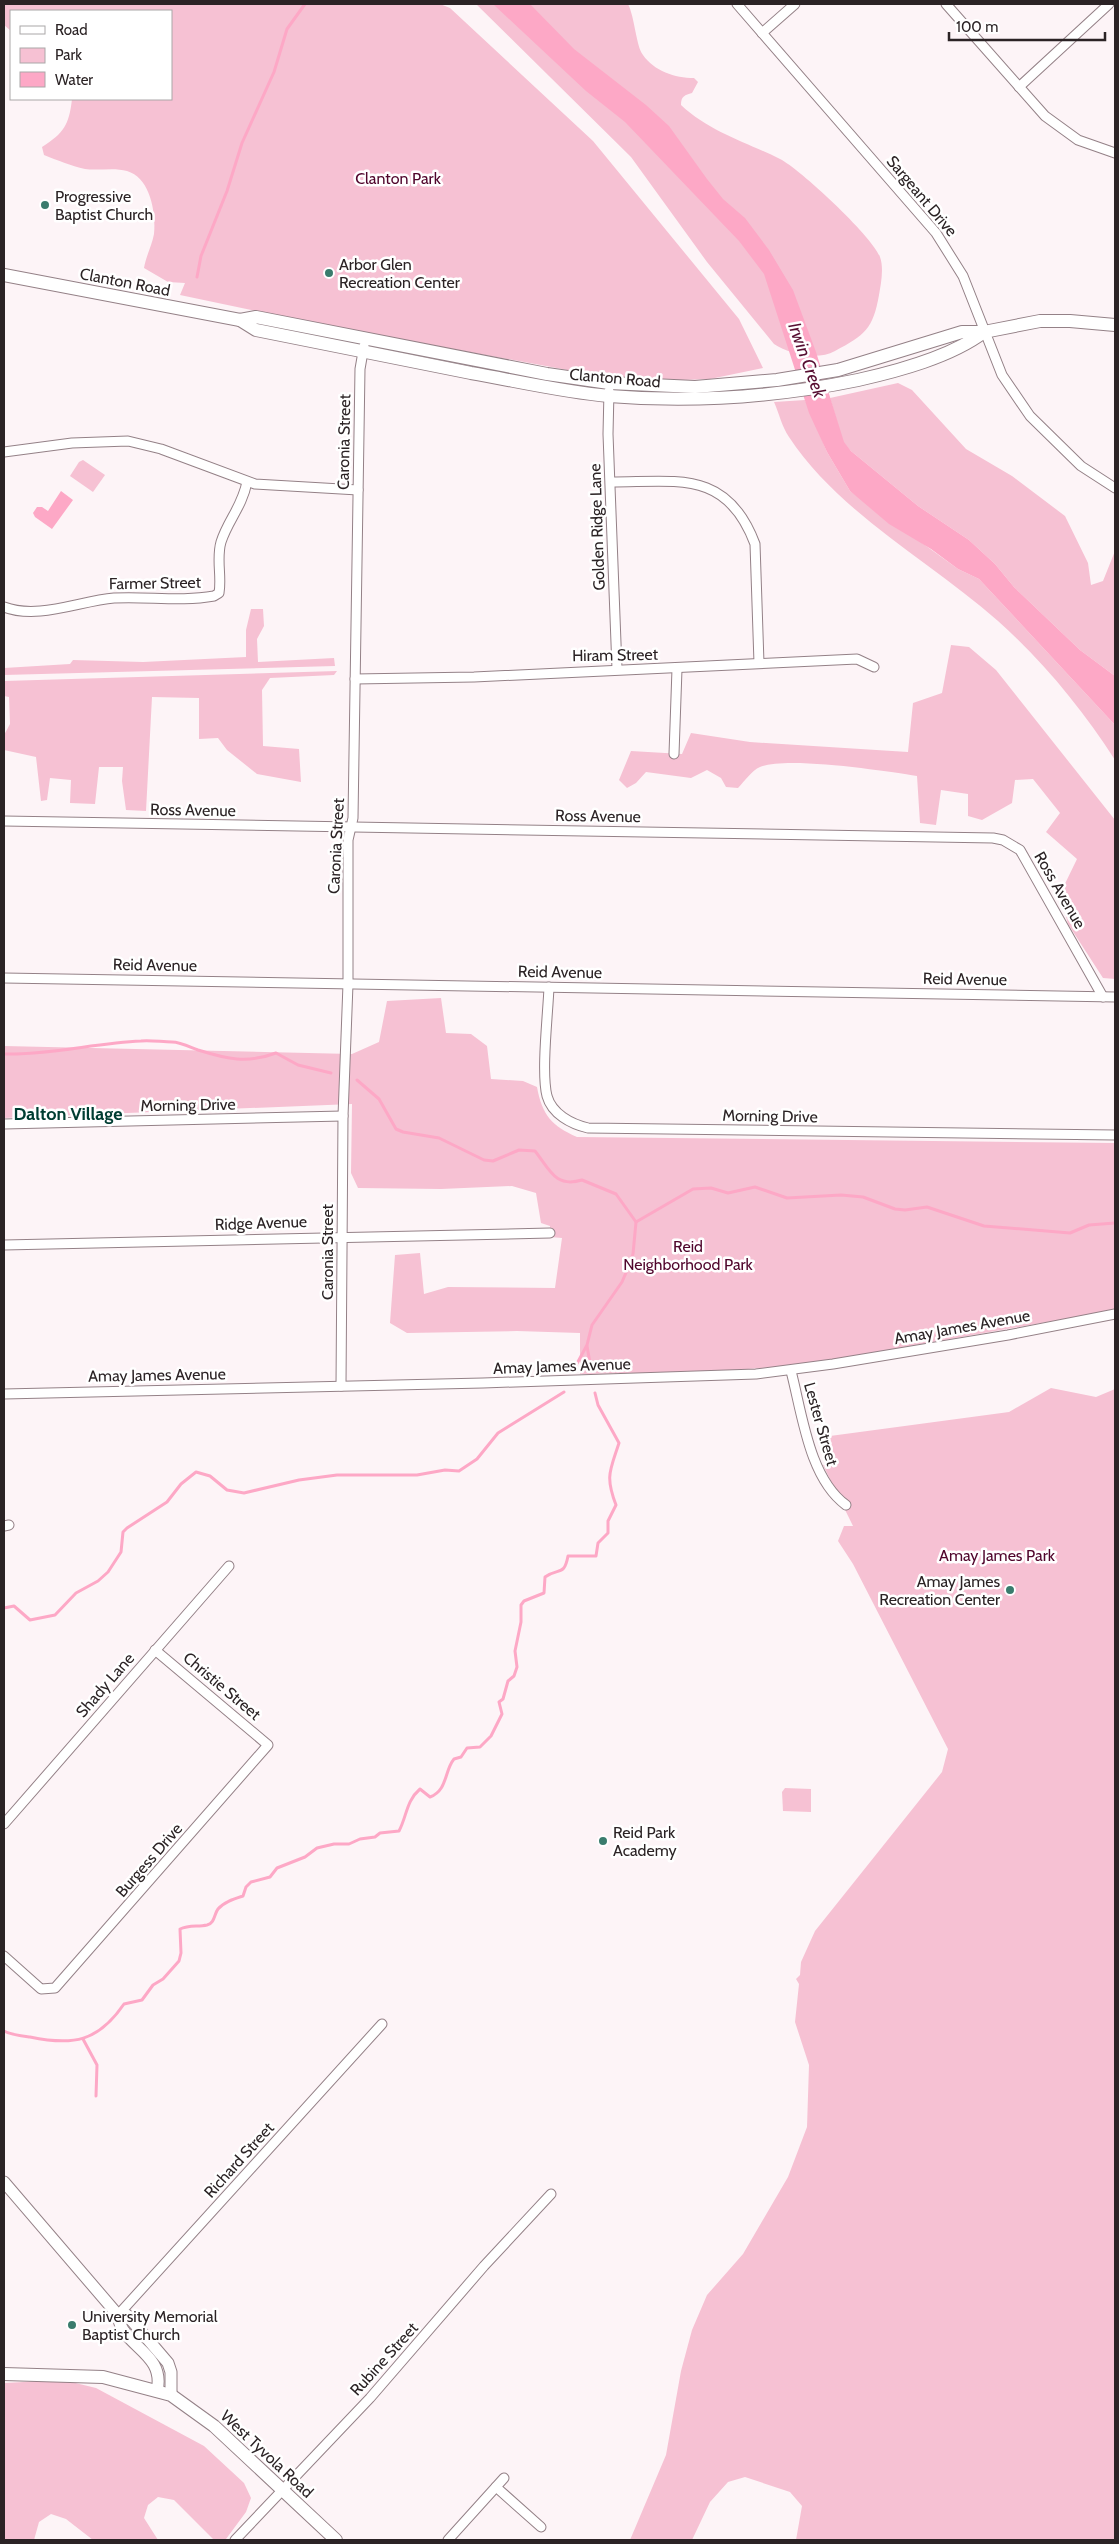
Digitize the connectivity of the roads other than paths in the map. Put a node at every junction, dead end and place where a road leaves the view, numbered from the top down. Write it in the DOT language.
graph roads {
  1 [pos="737,4"];
  2 [pos="795,4"];
  3 [pos="946,4"];
  4 [pos="1109,4"];
  5 [pos="762,33"];
  6 [pos="1019,87"];
  7 [pos="1115,153"];
  8 [pos="4,275"];
  9 [pos="240,320"];
  10 [pos="1115,325"];
  11 [pos="984,332"];
  12 [pos="365,339"];
  13 [pos="363,352"];
  14 [pos="778,387"];
  15 [pos="609,389"];
  16 [pos="4,452"];
  17 [pos="247,482"];
  18 [pos="611,482"];
  19 [pos="1115,488"];
  20 [pos="358,490"];
  21 [pos="4,607"];
  22 [pos="759,663"];
  23 [pos="874,667"];
  24 [pos="617,669"];
  25 [pos="677,669"];
  26 [pos="355,679"];
  27 [pos="674,754"];
  28 [pos="4,821"];
  29 [pos="351,827"];
  30 [pos="4,978"];
  31 [pos="348,984"];
  32 [pos="549,987"];
  33 [pos="1103,997"];
  34 [pos="1115,997"];
  35 [pos="343,1116"];
  36 [pos="4,1124"];
  37 [pos="1115,1135"];
  38 [pos="550,1233"];
  39 [pos="342,1236"];
  40 [pos="4,1245"];
  41 [pos="1115,1314"];
  42 [pos="791,1371"];
  43 [pos="340,1386"];
  44 [pos="4,1394"];
  45 [pos="846,1505"];
  46 [pos="229,1566"];
  47 [pos="155,1650"];
  48 [pos="268,1745"];
  49 [pos="4,1824"];
  50 [pos="4,1956"];
  51 [pos="382,2024"];
  52 [pos="4,2182"];
  53 [pos="551,2194"];
  54 [pos="118,2314"];
  55 [pos="4,2374"];
  56 [pos="157,2391"];
  57 [pos="172,2395"];
  58 [pos="504,2478"];
  59 [pos="496,2486"];
  60 [pos="281,2489"];
  61 [pos="541,2527"];
  62 [pos="235,2540"];
  63 [pos="336,2540"];
  64 [pos="448,2540"];
  1 -- 5 [label="street, Sargeant Drive"];
  2 -- 5 [label="street"];
  3 -- 6 [label="street"];
  4 -- 6 [label="street"];
  5 -- 11 [label="street, Sargeant Drive"];
  6 -- 7 [label="street"];
  8 -- 9 [label="main road, Clanton Road"];
  9 -- 12 [label="main road, Clanton Road"];
  9 -- 13 [label="main road, Clanton Road"];
  10 -- 11 [label="main road, Clanton Road"];
  11 -- 14 [label="main road, Clanton Road"];
  11 -- 14 [label="main road, Clanton Road"];
  11 -- 19 [label="street, Sargeant Drive"];
  12 -- 13 [label="street, Caronia Street"];
  12 -- 15 [label="main road, Clanton Road"];
  13 -- 15 [label="main road, Clanton Road"];
  13 -- 20 [label="street, Caronia Street"];
  14 -- 15 [label="main road, Clanton Road"];
  15 -- 18 [label="street, Golden Ridge Lane"];
  16 -- 17 [label="street"];
  17 -- 20 [label="street"];
  17 -- 21 [label="street, Farmer Street"];
  18 -- 22 [label="street"];
  18 -- 24 [label="street, Golden Ridge Lane"];
  20 -- 26 [label="street, Caronia Street"];
  22 -- 23 [label="street, Hiram Street"];
  22 -- 25 [label="street, Hiram Street"];
  24 -- 25 [label="street, Hiram Street"];
  24 -- 26 [label="street, Hiram Street"];
  25 -- 27 [label="street"];
  26 -- 29 [label="street, Caronia Street"];
  28 -- 29 [label="street, Ross Avenue"];
  29 -- 31 [label="street, Caronia Street"];
  29 -- 33 [label="street, Ross Avenue"];
  30 -- 31 [label="street, Reid Avenue"];
  31 -- 32 [label="street, Reid Avenue"];
  31 -- 35 [label="street, Caronia Street"];
  32 -- 33 [label="street, Reid Avenue"];
  32 -- 37 [label="street, Morning Drive"];
  33 -- 34 [label="street, Reid Avenue"];
  35 -- 36 [label="street, Morning Drive"];
  35 -- 39 [label="street, Caronia Street"];
  38 -- 39 [label="street, Ridge Avenue"];
  39 -- 40 [label="street, Ridge Avenue"];
  39 -- 43 [label="street, Caronia Street"];
  41 -- 42 [label="street, Amay James Avenue"];
  42 -- 43 [label="street, Amay James Avenue"];
  42 -- 45 [label="street, Lester Street"];
  43 -- 44 [label="street, Amay James Avenue"];
  46 -- 47 [label="street, Shady Lane"];
  47 -- 48 [label="street, Christie Street"];
  47 -- 49 [label="street, Shady Lane"];
  48 -- 50 [label="street, Burgess Drive"];
  51 -- 54 [label="street, Richard Street"];
  52 -- 54 [label="street"];
  53 -- 60 [label="street, Rubine Street"];
  54 -- 56 [label="street"];
  54 -- 57 [label="street"];
  55 -- 56 [label="main road, West Tyvola Road"];
  56 -- 57 [label="main road, West Tyvola Road"];
  57 -- 60 [label="main road, West Tyvola Road"];
  58 -- 59 [label="street"];
  59 -- 61 [label="street"];
  59 -- 64 [label="street"];
  60 -- 62 [label="street, Rubine Street"];
  60 -- 63 [label="main road, West Tyvola Road"];
}
